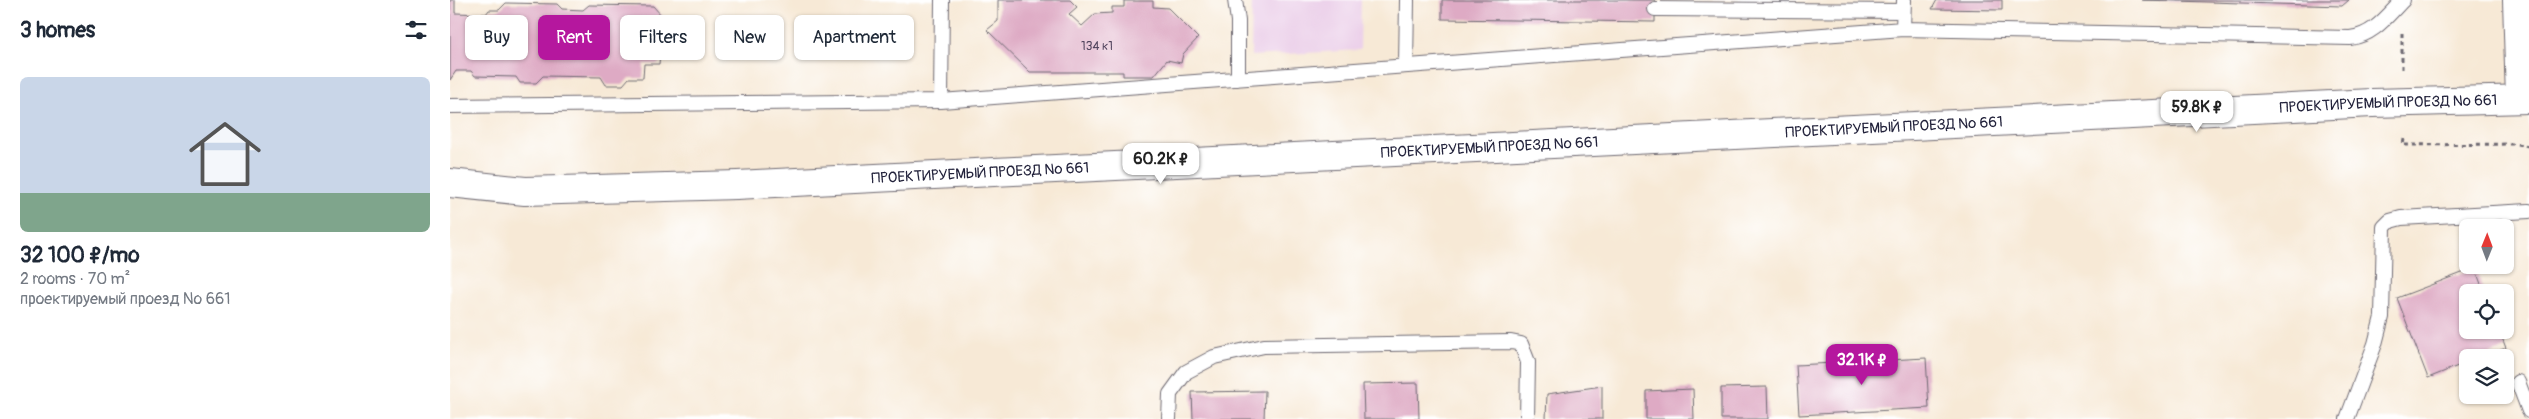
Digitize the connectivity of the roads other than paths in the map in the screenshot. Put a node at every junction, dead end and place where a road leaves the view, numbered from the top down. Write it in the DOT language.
graph roads {
  1 [pos="942,0"];
  2 [pos="1235,0"];
  3 [pos="1407,0"];
  4 [pos="2403,0"];
  5 [pos="2518,0"];
  6 [pos="1904,6"];
  7 [pos="1655,9"];
  8 [pos="1903,29"];
  9 [pos="1406,66"];
  10 [pos="1238,79"];
  11 [pos="2524,99"];
  12 [pos="941,101"];
  13 [pos="450,106"];
  14 [pos="450,182"];
  15 [pos="2529,211"];
  16 [pos="2518,382"];
  17 [pos="2529,411"];
  18 [pos="1169,419"];
  19 [pos="1526,419"];
  20 [pos="2347,419"];
  1 -- 12 [label="lane"];
  2 -- 10 [label="lane"];
  3 -- 9 [label="lane"];
  4 -- 8 [label="lane"];
  5 -- 11 [label="main road"];
  6 -- 7 [label="lane"];
  6 -- 8 [label="lane"];
  8 -- 9 [label="lane"];
  9 -- 10 [label="lane"];
  10 -- 12 [label="lane"];
  11 -- 14 [label="main road, ПРОЕКТИРУЕМЫЙ ПРОЕЗД № 661"];
  12 -- 13 [label="lane"];
  15 -- 20 [label="lane"];
  16 -- 17 [label="lane"];
  18 -- 19 [label="lane"];
}
